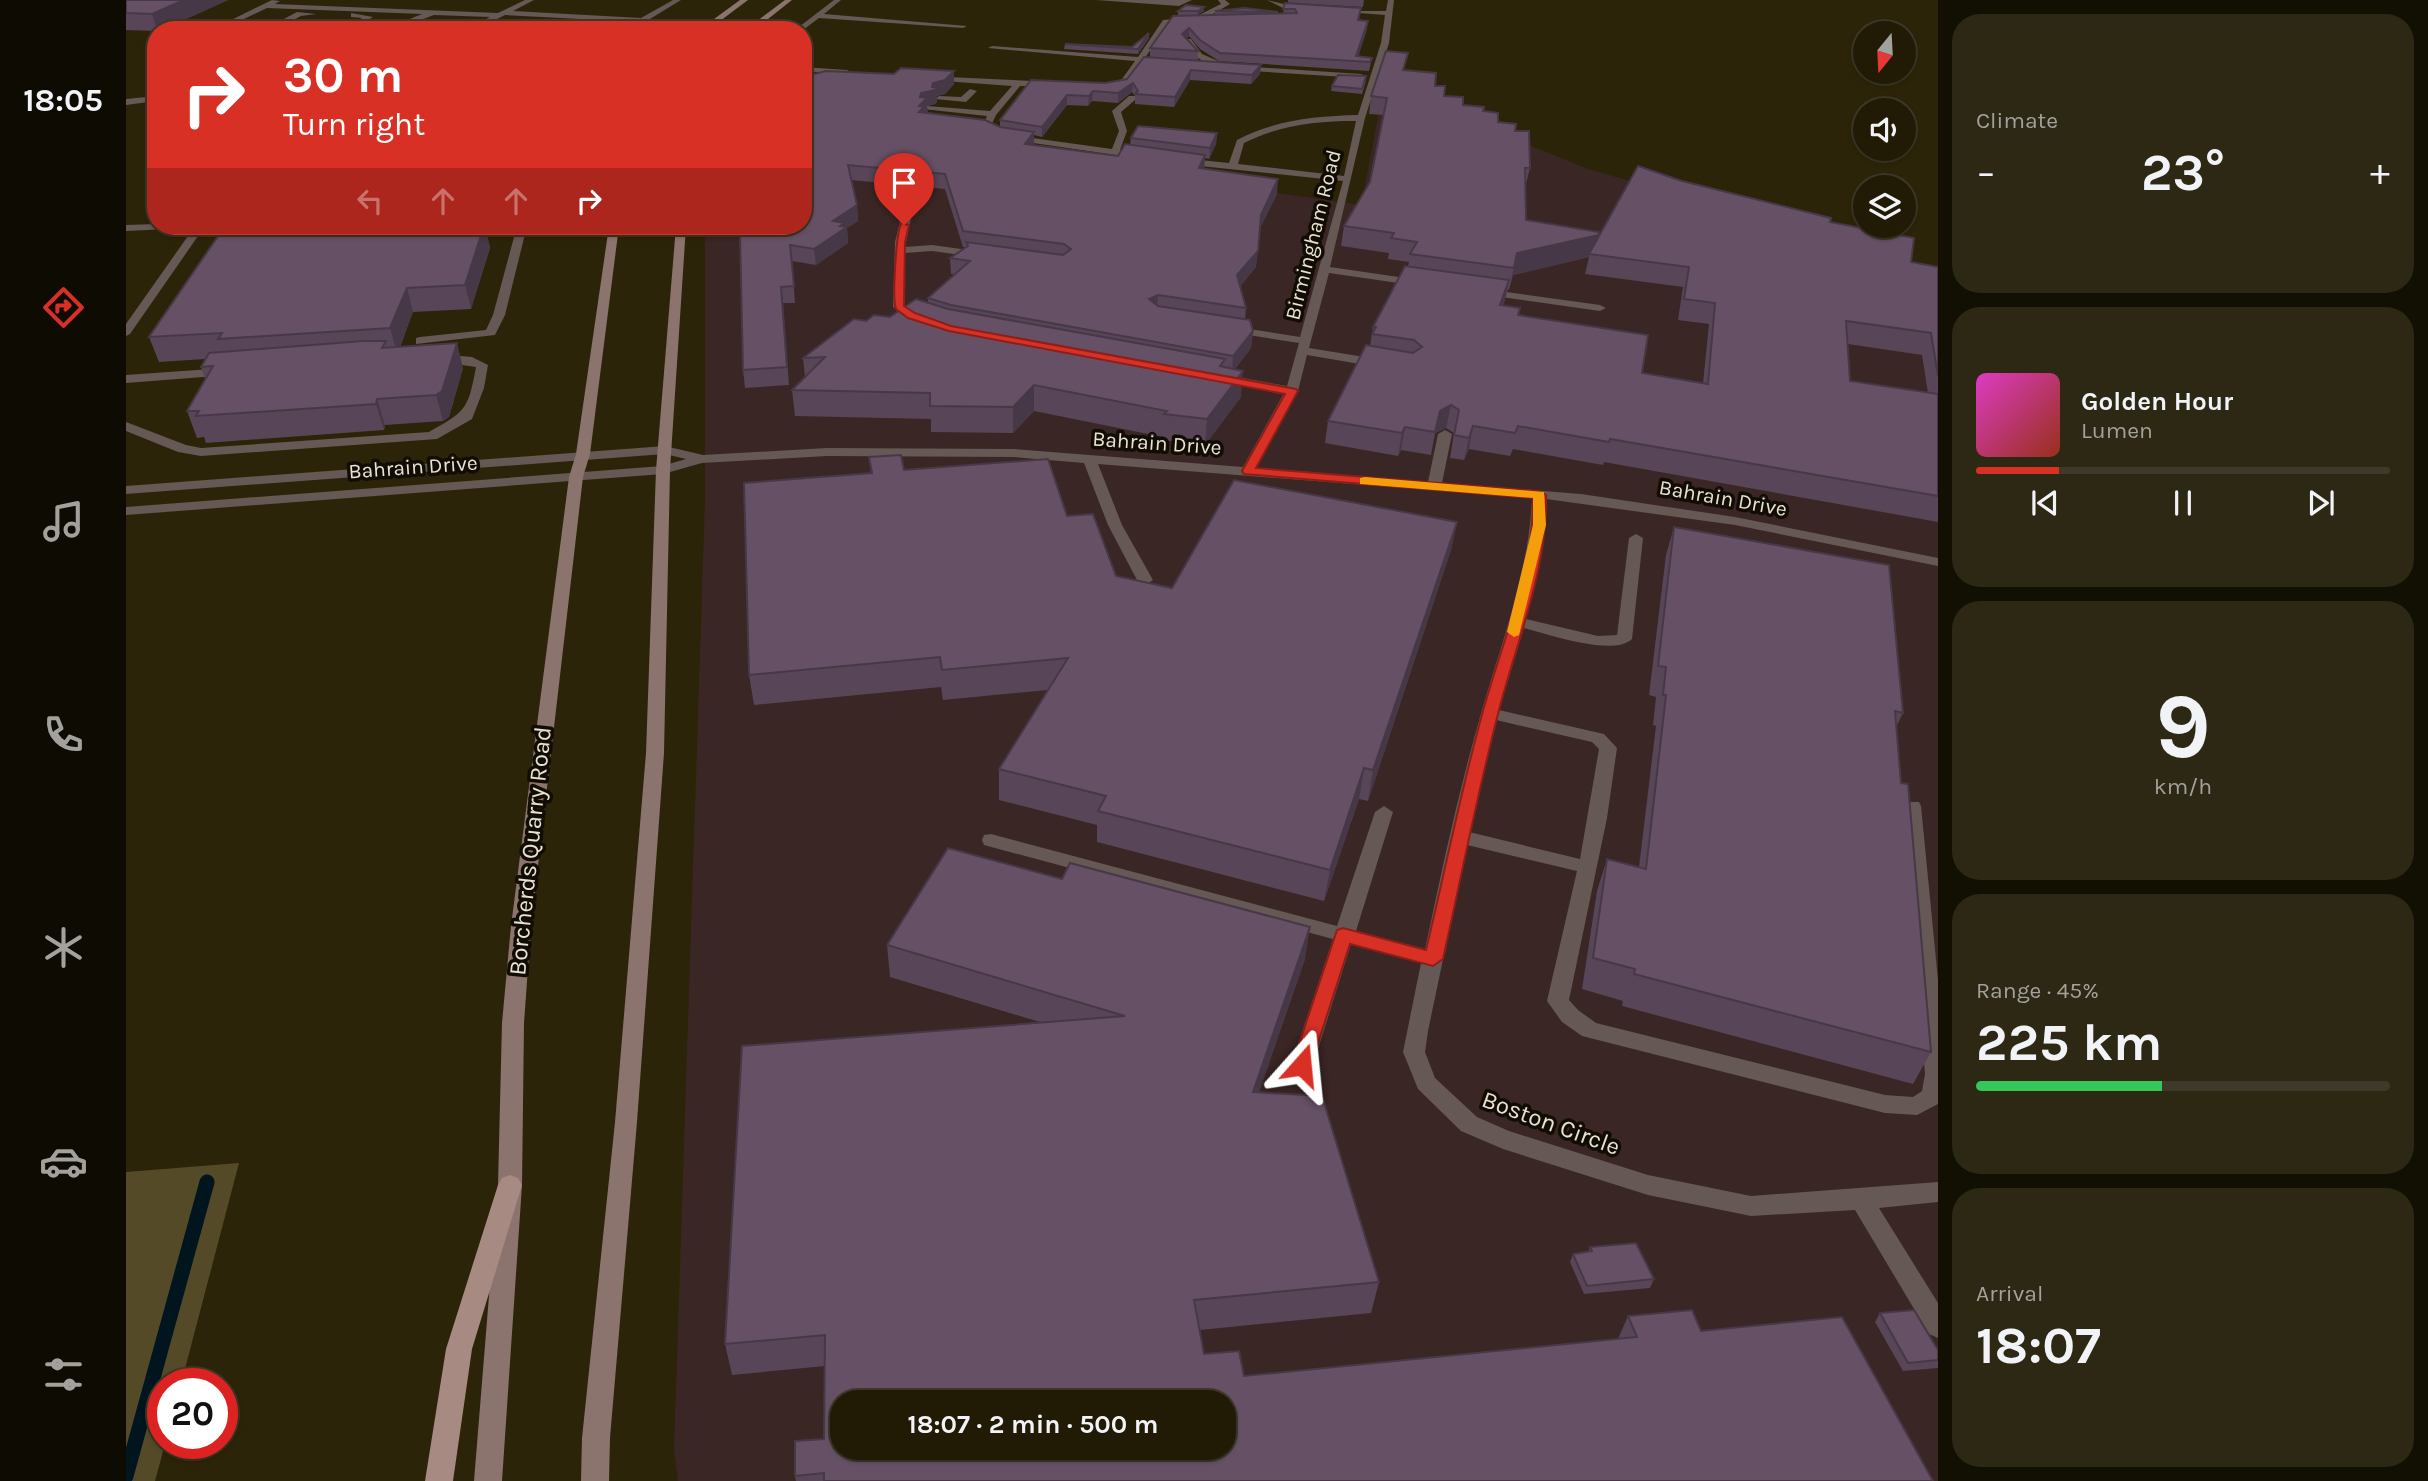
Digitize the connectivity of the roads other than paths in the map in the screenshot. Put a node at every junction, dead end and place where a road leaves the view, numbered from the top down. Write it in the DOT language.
graph roads {
  1 [pos="279,0"];
  2 [pos="531,0"];
  3 [pos="678,0"];
  4 [pos="745,0"];
  5 [pos="789,0"];
  6 [pos="838,0"];
  7 [pos="1099,0"];
  8 [pos="1189,0"];
  9 [pos="1221,0"];
  10 [pos="1270,0"];
  11 [pos="1391,0"];
  12 [pos="376,1"];
  13 [pos="1179,4"];
  14 [pos="266,6"];
  15 [pos="1312,10"];
  16 [pos="411,11"];
  17 [pos="1329,11"];
  18 [pos="425,12"];
  19 [pos="435,12"];
  20 [pos="1389,13"];
  21 [pos="500,14"];
  22 [pos="818,16"];
  23 [pos="1173,19"];
  24 [pos="1198,19"];
  25 [pos="1219,19"];
  26 [pos="234,21"];
  27 [pos="287,21"];
  28 [pos="362,21"];
  29 [pos="391,21"];
  30 [pos="407,21"];
  31 [pos="411,21"];
  32 [pos="486,21"];
  33 [pos="580,21"];
  34 [pos="645,21"];
  35 [pos="716,21"];
  36 [pos="762,21"];
  37 [pos="811,21"];
  38 [pos="963,26"];
  39 [pos="1188,41"];
  40 [pos="992,48"];
  41 [pos="1139,60"];
  42 [pos="1151,62"];
  43 [pos="1190,65"];
  44 [pos="1228,67"];
  45 [pos="812,70"];
  46 [pos="858,73"];
  47 [pos="1374,77"];
  48 [pos="923,78"];
  49 [pos="1018,84"];
  50 [pos="1060,84"];
  51 [pos="1094,87"];
  52 [pos="973,90"];
  53 [pos="1132,98"];
  54 [pos="147,99"];
  55 [pos="126,102"];
  56 [pos="927,109"];
  57 [pos="992,114"];
  58 [pos="919,117"];
  59 [pos="1361,118"];
  60 [pos="1115,152"];
  61 [pos="1153,158"];
  62 [pos="1166,159"];
  63 [pos="1232,167"];
  64 [pos="1348,179"];
  65 [pos="908,209"];
  66 [pos="147,227"];
  67 [pos="126,228"];
  68 [pos="194,235"];
  69 [pos="520,235"];
  70 [pos="613,235"];
  71 [pos="680,235"];
  72 [pos="900,250"];
  73 [pos="1002,257"];
  74 [pos="1324,269"];
  75 [pos="1430,285"];
  76 [pos="1469,290"];
  77 [pos="1600,308"];
  78 [pos="938,325"];
  79 [pos="1212,326"];
  80 [pos="126,332"];
  81 [pos="421,341"];
  82 [pos="1305,346"];
  83 [pos="423,358"];
  84 [pos="1396,366"];
  85 [pos="244,370"];
  86 [pos="1212,376"];
  87 [pos="126,379"];
  88 [pos="1292,391"];
  89 [pos="126,426"];
  90 [pos="1445,434"];
  91 [pos="664,450"];
  92 [pos="583,454"];
  93 [pos="703,459"];
  94 [pos="1089,459"];
  95 [pos="663,470"];
  96 [pos="1248,471"];
  97 [pos="576,477"];
  98 [pos="1434,486"];
  99 [pos="126,490"];
  100 [pos="1539,495"];
  101 [pos="126,511"];
  102 [pos="1636,538"];
  103 [pos="1938,562"];
  104 [pos="1145,580"];
  105 [pos="1517,622"];
  106 [pos="1490,713"];
  107 [pos="1912,806"];
  108 [pos="1384,812"];
  109 [pos="1462,836"];
  110 [pos="991,840"];
  111 [pos="1587,867"];
  112 [pos="1343,935"];
  113 [pos="1433,959"];
  114 [pos="1302,1065"];
  115 [pos="510,1185"];
  116 [pos="1938,1192"];
  117 [pos="1861,1199"];
  118 [pos="1938,1326"];
  119 [pos="439,1481"];
  120 [pos="488,1481"];
  121 [pos="595,1481"];
  1 -- 14 [label="lane"];
  2 -- 21 [label="lane"];
  3 -- 34 [label="lane"];
  4 -- 35 [label="main road"];
  5 -- 36 [label="main road"];
  6 -- 22 [label="lane"];
  7 -- 13 [label="lane"];
  8 -- 13 [label="lane"];
  9 -- 24 [label="lane"];
  10 -- 15 [label="lane"];
  11 -- 20 [label="lane, Birmingham Road"];
  12 -- 16 [label="lane"];
  13 -- 23 [label="lane"];
  14 -- 16 [label="lane"];
  14 -- 26 [label="lane"];
  16 -- 18 [label="lane"];
  16 -- 29 [label="lane"];
  17 -- 20 [label="lane"];
  18 -- 19 [label="lane"];
  18 -- 30 [label="lane"];
  19 -- 21 [label="lane"];
  19 -- 31 [label="lane"];
  20 -- 47 [label="lane, Birmingham Road"];
  21 -- 32 [label="lane"];
  21 -- 33 [label="lane"];
  22 -- 37 [label="lane"];
  22 -- 38 [label="lane"];
  23 -- 24 [label="lane"];
  23 -- 41 [label="lane"];
  24 -- 25 [label="lane"];
  27 -- 28 [label="lane"];
  39 -- 44 [label="lane"];
  40 -- 41 [label="lane"];
  41 -- 42 [label="lane"];
  41 -- 51 [label="lane"];
  43 -- 44 [label="lane"];
  44 -- 47 [label="lane"];
  45 -- 46 [label="lane"];
  47 -- 59 [label="lane, Birmingham Road"];
  48 -- 49 [label="lane"];
  49 -- 50 [label="lane"];
  49 -- 57 [label="lane"];
  52 -- 56 [label="lane"];
  53 -- 60 [label="lane"];
  54 -- 55 [label="lane"];
  56 -- 57 [label="lane"];
  56 -- 58 [label="lane"];
  57 -- 60 [label="lane"];
  59 -- 63 [label="lane"];
  59 -- 64 [label="lane, Birmingham Road"];
  60 -- 61 [label="lane"];
  62 -- 63 [label="lane"];
  63 -- 64 [label="lane"];
  64 -- 74 [label="lane, Birmingham Road"];
  65 -- 72 [label="lane"];
  66 -- 67 [label="lane"];
  68 -- 80 [label="lane"];
  69 -- 81 [label="lane"];
  70 -- 92 [label="main road, Borcherds Quarry Road"];
  71 -- 91 [label="main road"];
  72 -- 73 [label="lane"];
  72 -- 78 [label="lane"];
  74 -- 75 [label="lane"];
  74 -- 82 [label="lane, Birmingham Road"];
  76 -- 77 [label="lane"];
  79 -- 82 [label="lane"];
  82 -- 84 [label="lane"];
  82 -- 88 [label="lane, Birmingham Road"];
  83 -- 89 [label="lane"];
  85 -- 87 [label="lane"];
  86 -- 88 [label="lane"];
  88 -- 96 [label="lane, Birmingham Road"];
  90 -- 98 [label="lane"];
  91 -- 92 [label="lane, Bahrain Drive"];
  91 -- 93 [label="lane, Bahrain Drive"];
  91 -- 95 [label="main road"];
  92 -- 97 [label="main road, Borcherds Quarry Road"];
  92 -- 99 [label="lane, Bahrain Drive"];
  93 -- 94 [label="lane, Bahrain Drive"];
  93 -- 95 [label="lane, Bahrain Drive"];
  94 -- 96 [label="lane, Bahrain Drive"];
  94 -- 104 [label="lane"];
  95 -- 97 [label="lane, Bahrain Drive"];
  95 -- 121 [label="main road"];
  96 -- 98 [label="lane, Bahrain Drive"];
  97 -- 101 [label="lane, Bahrain Drive"];
  97 -- 115 [label="main road, Borcherds Quarry Road"];
  98 -- 100 [label="lane, Bahrain Drive"];
  100 -- 103 [label="lane, Bahrain Drive"];
  100 -- 105 [label="lane, Boston Circle"];
  102 -- 105 [label="lane"];
  105 -- 106 [label="lane, Boston Circle"];
  106 -- 109 [label="lane, Boston Circle"];
  106 -- 111 [label="lane"];
  107 -- 111 [label="lane"];
  108 -- 112 [label="lane"];
  109 -- 111 [label="lane"];
  109 -- 113 [label="lane, Boston Circle"];
  110 -- 112 [label="lane"];
  112 -- 113 [label="lane"];
  112 -- 114 [label="lane"];
  113 -- 117 [label="lane, Boston Circle"];
  115 -- 119 [label="main road"];
  115 -- 120 [label="main road, Borcherds Quarry Road"];
  116 -- 117 [label="lane, Boston Circle"];
  117 -- 118 [label="lane"];
}
